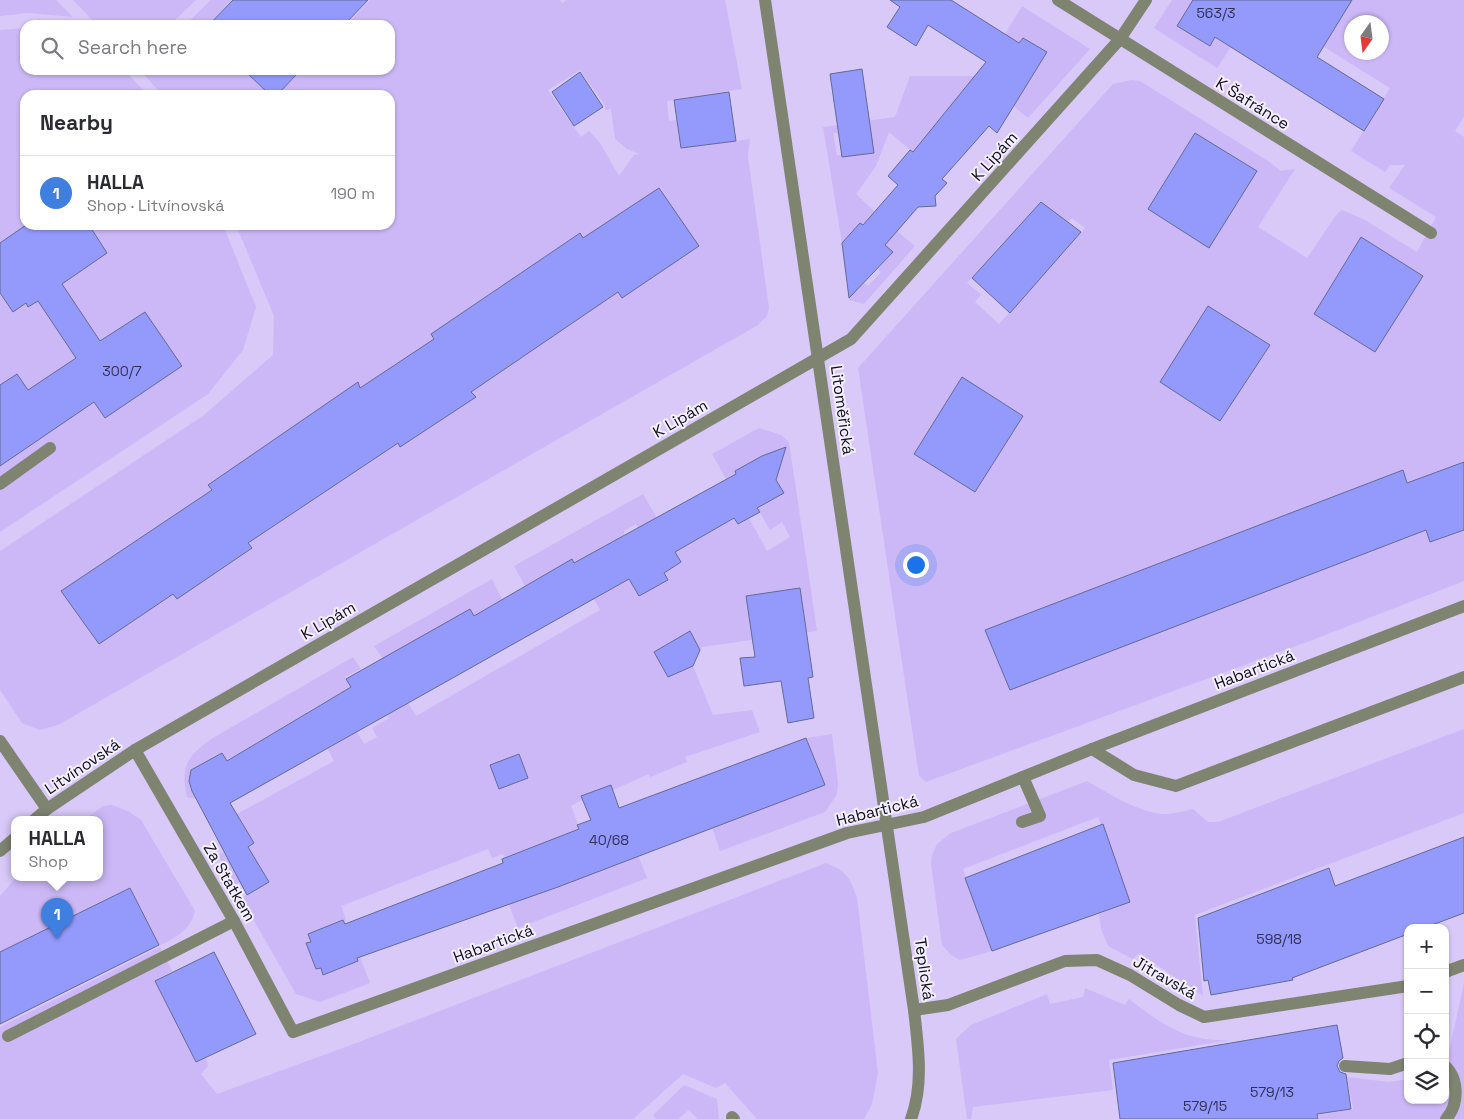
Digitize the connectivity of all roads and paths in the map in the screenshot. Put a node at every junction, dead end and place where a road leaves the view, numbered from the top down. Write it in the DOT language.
graph roads {
  1 [pos="766,0"];
  2 [pos="1058,0"];
  3 [pos="1146,0"];
  4 [pos="1120,39"];
  5 [pos="1431,233"];
  6 [pos="818,357"];
  7 [pos="50,448"];
  8 [pos="0,484"];
  9 [pos="1464,606"];
  10 [pos="1464,677"];
  11 [pos="0,741"];
  12 [pos="1092,749"];
  13 [pos="135,750"];
  14 [pos="1023,777"];
  15 [pos="47,809"];
  16 [pos="39,816"];
  17 [pos="1022,822"];
  18 [pos="887,824"];
  19 [pos="11,841"];
  20 [pos="0,851"];
  21 [pos="234,921"];
  22 [pos="1464,965"];
  23 [pos="1449,971"];
  24 [pos="1404,987"];
  25 [pos="914,1010"];
  26 [pos="293,1032"];
  27 [pos="8,1036"];
  28 [pos="1404,1064"];
  29 [pos="1345,1066"];
  30 [pos="1449,1070"];
  31 [pos="911,1119"];
  32 [pos="1446,1119"];
  1 -- 6 [label="street, Litoměřická"];
  2 -- 4 [label="street, K Šafránce"];
  3 -- 4 [label="street, K Lipám"];
  4 -- 5 [label="street, K Šafránce"];
  4 -- 6 [label="street, K Lipám"];
  6 -- 13 [label="street, K Lipám"];
  6 -- 18 [label="street, Litoměřická"];
  7 -- 8 [label="street"];
  9 -- 12 [label="street, Habartická"];
  10 -- 12 [label="street"];
  11 -- 15 [label="street, Litvínovská"];
  12 -- 14 [label="street, Habartická"];
  13 -- 15 [label="street, Litvínovská"];
  13 -- 21 [label="street, Za Statkem"];
  14 -- 17 [label="street"];
  14 -- 18 [label="street, Habartická"];
  15 -- 16 [label="street, Litvínovská"];
  18 -- 25 [label="street, Teplická"];
  18 -- 26 [label="street, Habartická"];
  19 -- 20 [label="street"];
  21 -- 26 [label="street, Za Statkem"];
  21 -- 27 [label="street"];
  22 -- 23 [label="street"];
  24 -- 25 [label="street, Jitravská"];
  25 -- 31 [label="street, Teplická"];
  28 -- 29 [label="street"];
  30 -- 32 [label="street"];
}
